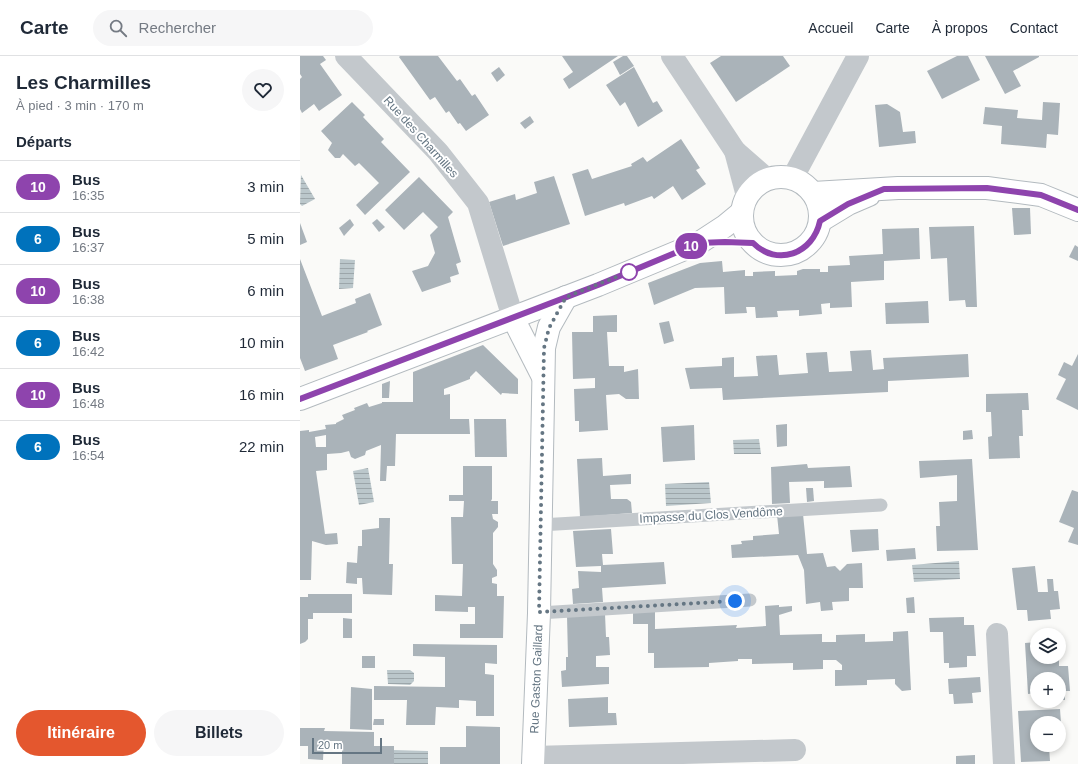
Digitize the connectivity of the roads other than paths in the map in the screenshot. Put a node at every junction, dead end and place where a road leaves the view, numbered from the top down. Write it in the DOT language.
graph roads {
  1 [pos="346,56"];
  2 [pos="672,56"];
  3 [pos="858,56"];
  4 [pos="735,151"];
  5 [pos="767,179"];
  6 [pos="792,179"];
  7 [pos="884,189"];
  8 [pos="813,193"];
  9 [pos="744,204"];
  10 [pos="1078,210"];
  11 [pos="820,221"];
  12 [pos="699,243"];
  13 [pos="753,243"];
  14 [pos="566,297"];
  15 [pos="513,318"];
  16 [pos="543,377"];
  17 [pos="300,399"];
  18 [pos="881,505"];
  19 [pos="540,525"];
  20 [pos="750,600"];
  21 [pos="539,612"];
  22 [pos="997,634"];
  23 [pos="795,750"];
  24 [pos="533,761"];
  25 [pos="1004,764"];
  1 -- 15 [label="street, Rue des Charmilles"];
  2 -- 4 [label="street"];
  3 -- 6 [label="street"];
  4 -- 5 [label="street"];
  4 -- 9 [label="street"];
  5 -- 6 [label="street"];
  5 -- 9 [label="street"];
  6 -- 8 [label="street"];
  7 -- 8 [label="street"];
  7 -- 10 [label="street"];
  7 -- 11 [label="street"];
  8 -- 11 [label="street"];
  9 -- 12 [label="street"];
  9 -- 13 [label="street"];
  11 -- 13 [label="street"];
  12 -- 13 [label="street"];
  12 -- 14 [label="street"];
  14 -- 15 [label="street"];
  14 -- 16 [label="street, Rue Gaston Gaillard"];
  15 -- 16 [label="street, Rue Gaston Gaillard"];
  15 -- 17 [label="street"];
  16 -- 19 [label="street, Rue Gaston Gaillard"];
  18 -- 19 [label="lane, Impasse du Clos Vendôme"];
  19 -- 21 [label="street, Rue Gaston Gaillard"];
  20 -- 21 [label="lane"];
  21 -- 24 [label="street, Rue Gaston Gaillard"];
  22 -- 25 [label="street"];
  23 -- 24 [label="street"];
}
